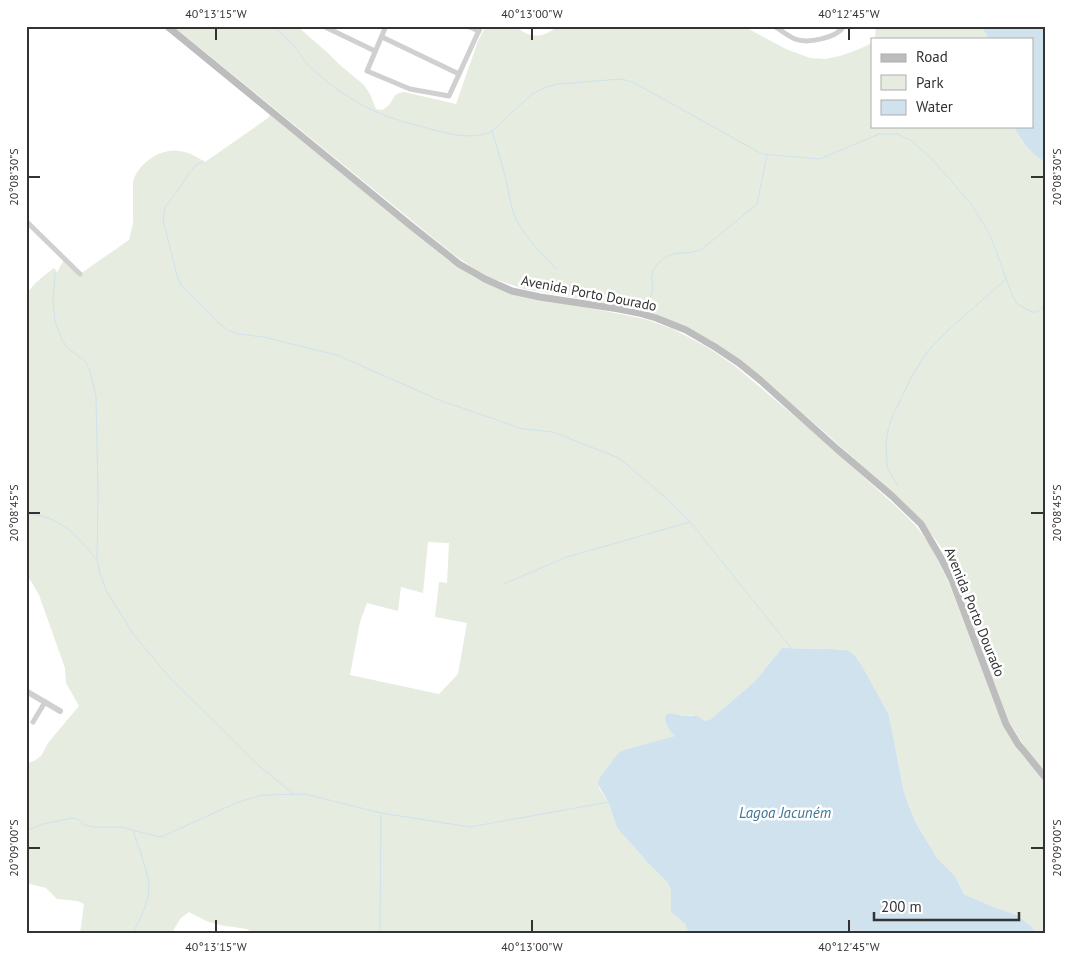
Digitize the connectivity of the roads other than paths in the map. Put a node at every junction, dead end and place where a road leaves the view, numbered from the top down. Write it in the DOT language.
graph roads {
  1 [pos="167,26"];
  2 [pos="323,26"];
  3 [pos="386,26"];
  4 [pos="467,26"];
  5 [pos="774,26"];
  6 [pos="844,26"];
  7 [pos="480,29"];
  8 [pos="382,37"];
  9 [pos="375,52"];
  10 [pos="459,74"];
  11 [pos="26,220"];
  12 [pos="80,274"];
  13 [pos="27,692"];
  14 [pos="45,702"];
  15 [pos="60,711"];
  16 [pos="33,722"];
  17 [pos="1045,777"];
  1 -- 17 [label="main road, Avenida Porto Dourado"];
  2 -- 9 [label="street"];
  3 -- 8 [label="street"];
  4 -- 7 [label="street"];
  5 -- 6 [label="street"];
  7 -- 10 [label="street"];
  8 -- 9 [label="street"];
  8 -- 10 [label="street"];
  9 -- 10 [label="street"];
  11 -- 12 [label="street"];
  13 -- 14 [label="street"];
  14 -- 15 [label="street"];
  14 -- 16 [label="street"];
}
